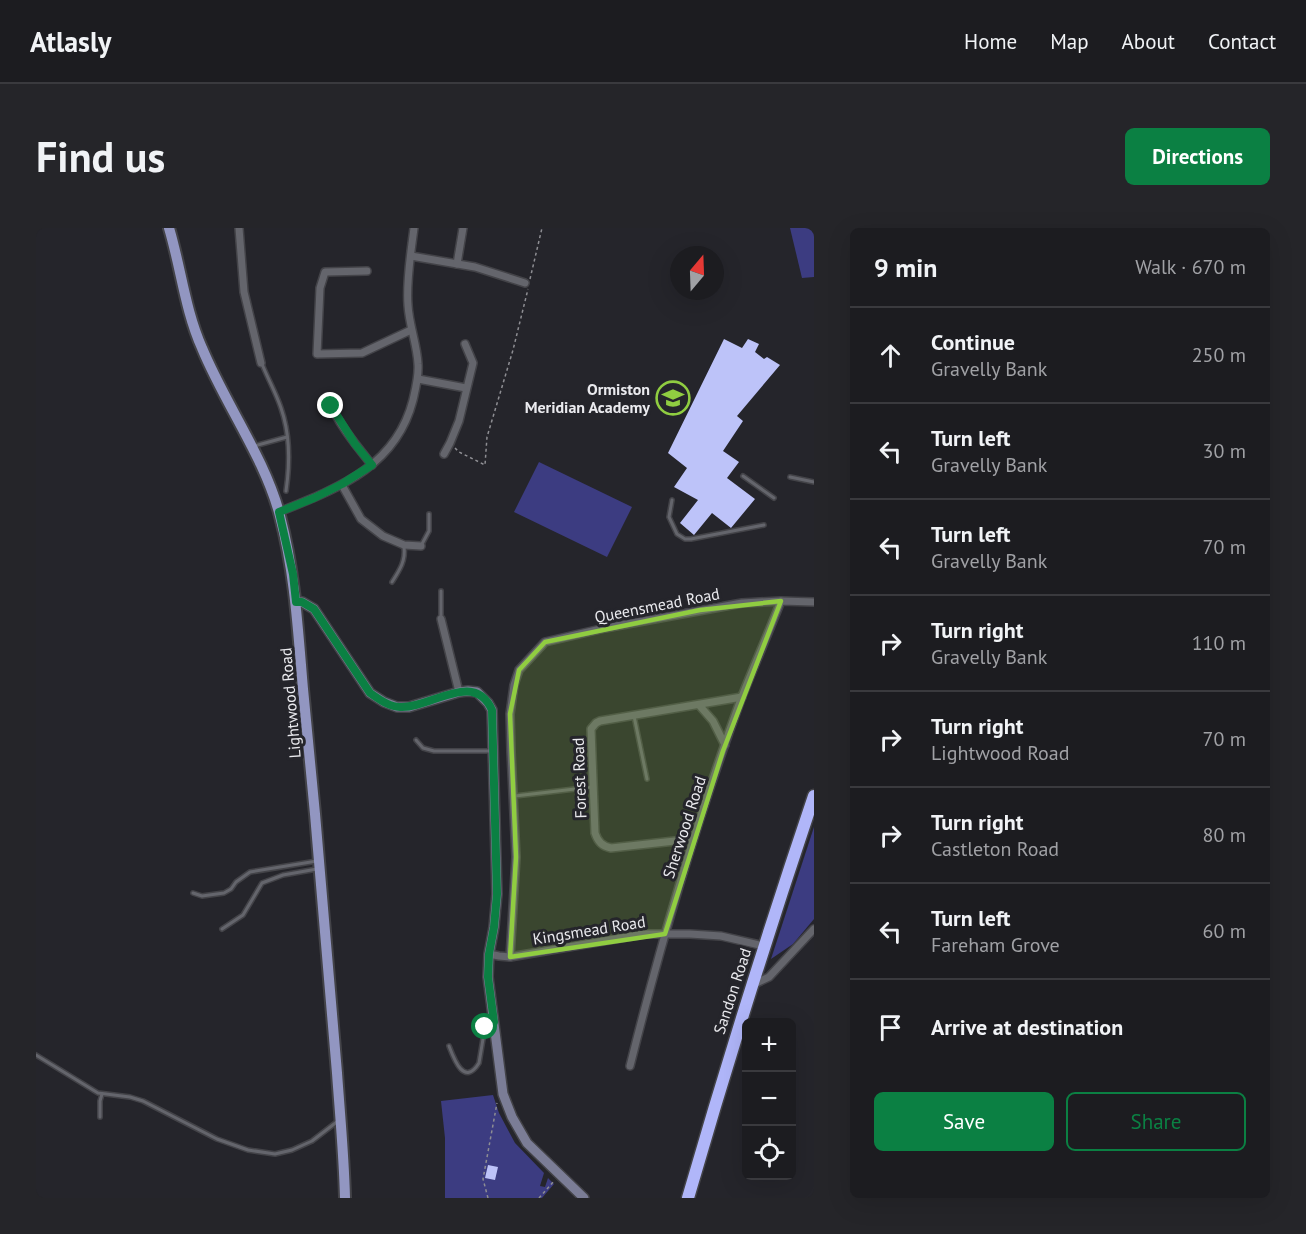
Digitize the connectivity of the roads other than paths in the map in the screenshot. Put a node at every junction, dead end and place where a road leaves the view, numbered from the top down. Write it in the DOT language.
graph roads {
  1 [pos="169,228"];
  2 [pos="239,228"];
  3 [pos="414,228"];
  4 [pos="463,228"];
  5 [pos="411,256"];
  6 [pos="457,264"];
  7 [pos="367,271"];
  8 [pos="521,273"];
  9 [pos="411,330"];
  10 [pos="465,344"];
  11 [pos="261,363"];
  12 [pos="418,379"];
  13 [pos="466,388"];
  14 [pos="327,397"];
  15 [pos="287,437"];
  16 [pos="252,447"];
  17 [pos="444,454"];
  18 [pos="372,465"];
  19 [pos="743,476"];
  20 [pos="790,477"];
  21 [pos="814,482"];
  22 [pos="342,484"];
  23 [pos="286,491"];
  24 [pos="774,498"];
  25 [pos="672,500"];
  26 [pos="279,512"];
  27 [pos="429,514"];
  28 [pos="764,525"];
  29 [pos="404,545"];
  30 [pos="421,546"];
  31 [pos="392,582"];
  32 [pos="441,591"];
  33 [pos="781,601"];
  34 [pos="296,602"];
  35 [pos="814,602"];
  36 [pos="441,619"];
  37 [pos="459,692"];
  38 [pos="742,697"];
  39 [pos="699,705"];
  40 [pos="634,716"];
  41 [pos="416,740"];
  42 [pos="725,745"];
  43 [pos="494,751"];
  44 [pos="647,778"];
  45 [pos="594,787"];
  46 [pos="513,796"];
  47 [pos="814,796"];
  48 [pos="693,839"];
  49 [pos="319,865"];
  50 [pos="193,894"];
  51 [pos="222,929"];
  52 [pos="814,929"];
  53 [pos="665,934"];
  54 [pos="764,946"];
  55 [pos="489,954"];
  56 [pos="510,957"];
  57 [pos="752,985"];
  58 [pos="494,1022"];
  59 [pos="449,1046"];
  60 [pos="36,1055"];
  61 [pos="630,1066"];
  62 [pos="102,1094"];
  63 [pos="100,1117"];
  64 [pos="341,1118"];
  65 [pos="345,1198"];
  66 [pos="584,1198"];
  67 [pos="688,1198"];
  1 -- 16 [label="main road, Lightwood Road"];
  2 -- 11 [label="street"];
  3 -- 5 [label="street"];
  4 -- 6 [label="street"];
  5 -- 6 [label="street"];
  5 -- 9 [label="street"];
  6 -- 8 [label="street"];
  7 -- 9 [label="street"];
  9 -- 12 [label="street"];
  10 -- 13 [label="street"];
  11 -- 15 [label="lane"];
  12 -- 13 [label="street"];
  12 -- 18 [label="street"];
  13 -- 17 [label="street"];
  14 -- 18 [label="street"];
  15 -- 16 [label="lane"];
  15 -- 23 [label="lane"];
  16 -- 26 [label="main road, Lightwood Road"];
  18 -- 22 [label="street"];
  19 -- 24 [label="lane"];
  20 -- 21 [label="lane"];
  22 -- 26 [label="street"];
  22 -- 29 [label="street"];
  25 -- 28 [label="lane"];
  26 -- 34 [label="main road, Lightwood Road"];
  27 -- 30 [label="lane"];
  29 -- 30 [label="street"];
  29 -- 31 [label="lane"];
  32 -- 36 [label="lane"];
  33 -- 35 [label="street, Queensmead Road"];
  33 -- 38 [label="street, Sherwood Road"];
  33 -- 46 [label="street, Queensmead Road"];
  34 -- 37 [label="street"];
  34 -- 49 [label="main road, Lightwood Road"];
  36 -- 37 [label="street"];
  37 -- 43 [label="street"];
  38 -- 39 [label="street, Forest Road"];
  38 -- 42 [label="street, Sherwood Road"];
  39 -- 40 [label="street, Forest Road"];
  39 -- 42 [label="street"];
  40 -- 44 [label="lane"];
  40 -- 45 [label="street, Forest Road"];
  41 -- 43 [label="lane"];
  42 -- 48 [label="street, Sherwood Road"];
  43 -- 55 [label="street"];
  45 -- 46 [label="lane"];
  45 -- 48 [label="street, Forest Road"];
  46 -- 56 [label="street"];
  47 -- 54 [label="highway, Sandon Road"];
  48 -- 53 [label="street, Sherwood Road"];
  49 -- 50 [label="lane"];
  49 -- 51 [label="lane"];
  49 -- 64 [label="main road, Lightwood Road"];
  52 -- 57 [label="street"];
  53 -- 54 [label="street, Kingsmead Road"];
  53 -- 56 [label="street, Kingsmead Road"];
  53 -- 61 [label="street, Sherwood Road"];
  54 -- 57 [label="highway, Sandon Road"];
  55 -- 56 [label="street, Kingsmead Road"];
  55 -- 58 [label="street"];
  57 -- 67 [label="highway, Sandon Road"];
  58 -- 59 [label="lane"];
  58 -- 66 [label="street"];
  60 -- 62 [label="lane"];
  62 -- 63 [label="lane"];
  62 -- 64 [label="lane"];
  64 -- 65 [label="main road, Lightwood Road"];
}
